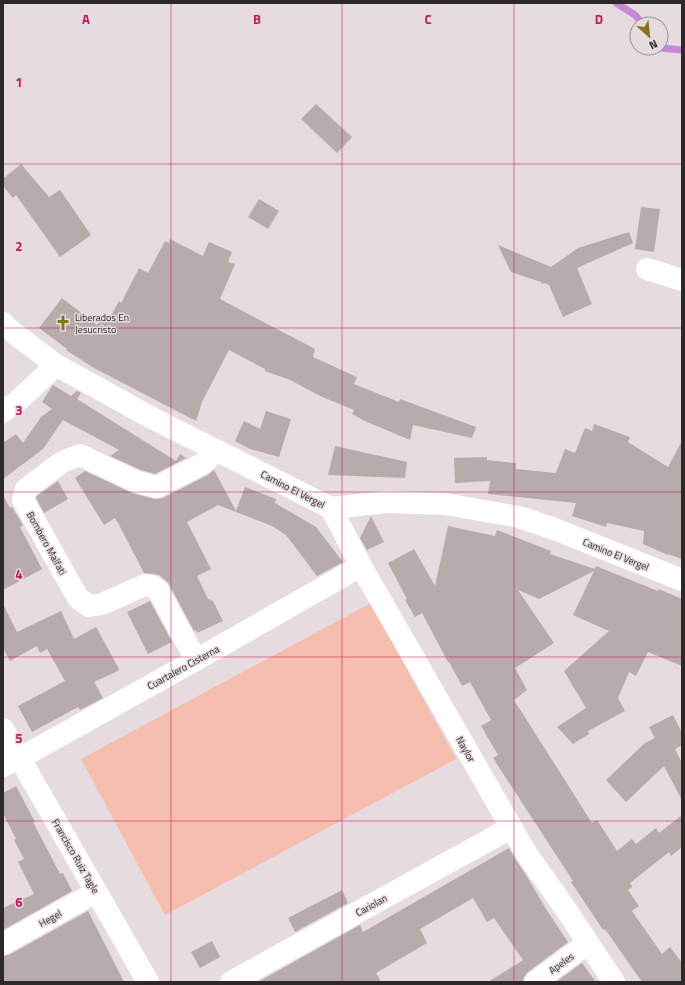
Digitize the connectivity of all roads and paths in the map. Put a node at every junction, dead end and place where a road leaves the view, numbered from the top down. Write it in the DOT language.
graph roads {
  1 [pos="647,268"];
  2 [pos="682,280"];
  3 [pos="3,323"];
  4 [pos="56,364"];
  5 [pos="3,412"];
  6 [pos="217,451"];
  7 [pos="331,508"];
  8 [pos="361,566"];
  9 [pos="682,580"];
  10 [pos="196,660"];
  11 [pos="3,729"];
  12 [pos="11,762"];
  13 [pos="511,828"];
  14 [pos="96,892"];
  15 [pos="588,943"];
  16 [pos="3,944"];
  17 [pos="148,982"];
  18 [pos="231,982"];
  19 [pos="535,982"];
  20 [pos="614,982"];
  1 -- 2 [label="street"];
  3 -- 4 [label="street, Camino El Vergel"];
  4 -- 5 [label="street"];
  4 -- 6 [label="street, Camino El Vergel"];
  6 -- 7 [label="street, Camino El Vergel"];
  6 -- 10 [label="street, Bombero Malfati"];
  7 -- 8 [label="street, Naylor"];
  7 -- 9 [label="street, Camino El Vergel"];
  8 -- 10 [label="street, Cuartalero Cisterna"];
  8 -- 13 [label="street, Naylor"];
  10 -- 12 [label="street, Cuartalero Cisterna"];
  11 -- 12 [label="street, Francisco Ruiz Tagle"];
  12 -- 14 [label="street, Francisco Ruiz Tagle"];
  13 -- 15 [label="street, Naylor"];
  13 -- 18 [label="street, Cariolan"];
  14 -- 16 [label="street, Hegel"];
  14 -- 17 [label="street, Francisco Ruiz Tagle"];
  15 -- 19 [label="street, Apeles"];
  15 -- 20 [label="street, Naylor"];
}
